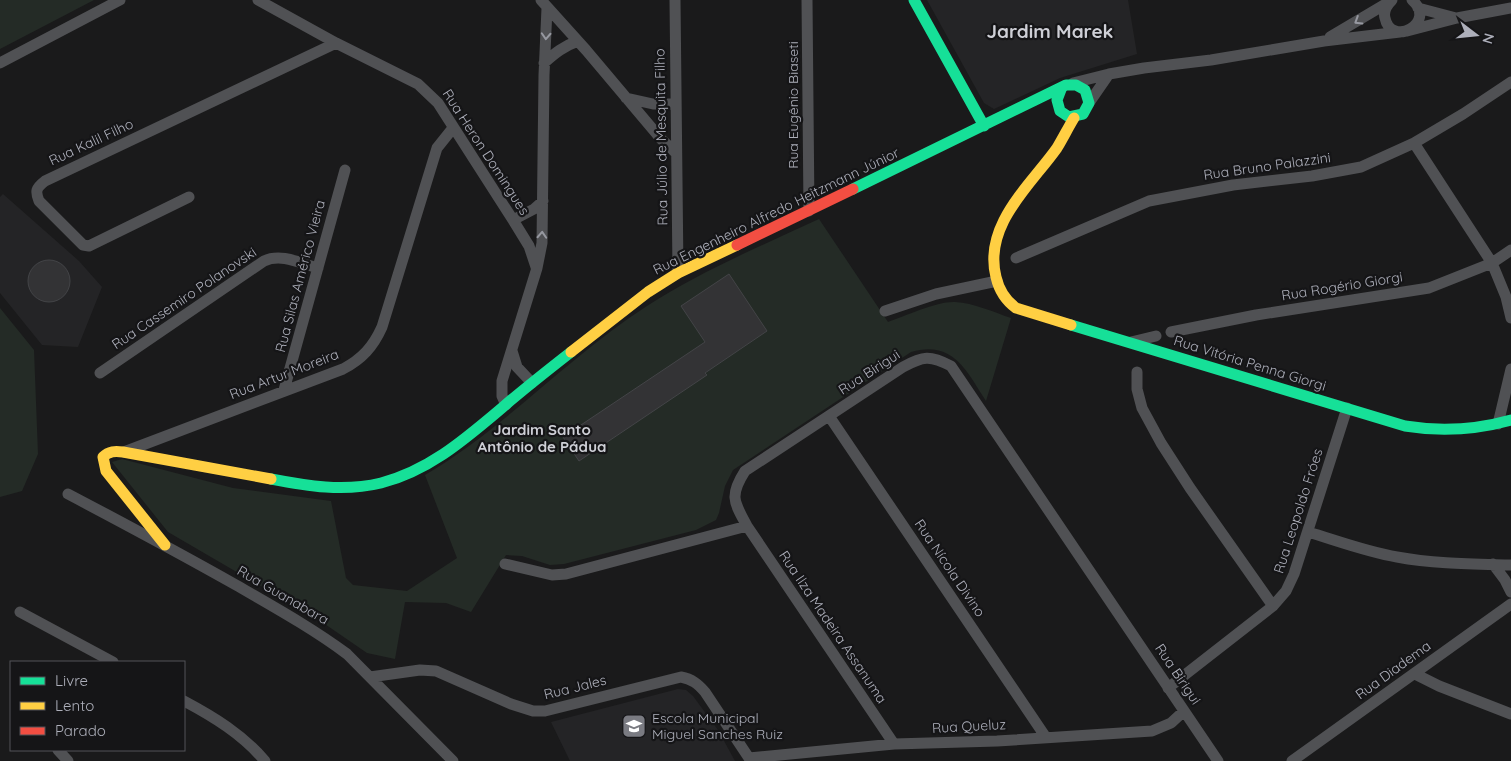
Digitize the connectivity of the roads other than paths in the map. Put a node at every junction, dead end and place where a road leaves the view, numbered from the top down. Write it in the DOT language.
graph roads {
  1 [pos="120,0"];
  2 [pos="258,0"];
  3 [pos="675,0"];
  4 [pos="807,0"];
  5 [pos="914,0"];
  6 [pos="1392,0"];
  7 [pos="544,4"];
  8 [pos="1415,4"];
  9 [pos="1511,8"];
  10 [pos="1458,18"];
  11 [pos="1404,31"];
  12 [pos="1324,40"];
  13 [pos="578,41"];
  14 [pos="336,43"];
  15 [pos="0,63"];
  16 [pos="544,63"];
  17 [pos="1109,74"];
  18 [pos="1511,82"];
  19 [pos="1066,85"];
  20 [pos="626,98"];
  21 [pos="1029,102"];
  22 [pos="1090,103"];
  23 [pos="676,104"];
  24 [pos="1056,105"];
  25 [pos="1070,117"];
  26 [pos="984,126"];
  27 [pos="453,128"];
  28 [pos="1414,143"];
  29 [pos="676,153"];
  30 [pos="345,170"];
  31 [pos="189,197"];
  32 [pos="543,201"];
  33 [pos="809,211"];
  34 [pos="513,220"];
  35 [pos="1511,250"];
  36 [pos="1016,258"];
  37 [pos="1492,263"];
  38 [pos="318,268"];
  39 [pos="537,268"];
  40 [pos="678,273"];
  41 [pos="997,281"];
  42 [pos="885,311"];
  43 [pos="1511,318"];
  44 [pos="1171,332"];
  45 [pos="1156,336"];
  46 [pos="1130,342"];
  47 [pos="512,351"];
  48 [pos="1511,369"];
  49 [pos="1137,372"];
  50 [pos="100,373"];
  51 [pos="532,383"];
  52 [pos="284,390"];
  53 [pos="506,405"];
  54 [pos="1347,408"];
  55 [pos="829,416"];
  56 [pos="1511,420"];
  57 [pos="1498,424"];
  58 [pos="123,452"];
  59 [pos="68,494"];
  60 [pos="747,526"];
  61 [pos="1308,532"];
  62 [pos="165,545"];
  63 [pos="505,564"];
  64 [pos="1493,564"];
  65 [pos="1511,565"];
  66 [pos="1511,592"];
  67 [pos="1511,604"];
  68 [pos="1273,606"];
  69 [pos="20,612"];
  70 [pos="111,661"];
  71 [pos="1414,674"];
  72 [pos="370,677"];
  73 [pos="1168,688"];
  74 [pos="185,702"];
  75 [pos="1184,711"];
  76 [pos="1511,714"];
  77 [pos="1045,736"];
  78 [pos="894,744"];
  79 [pos="59,751"];
  80 [pos="750,760"];
  81 [pos="68,761"];
  82 [pos="265,761"];
  83 [pos="454,761"];
  84 [pos="1218,761"];
  85 [pos="1292,761"];
  1 -- 15 [label="street"];
  2 -- 14 [label="street, Rua Heron Domingues"];
  3 -- 23 [label="street, Rua Júlio de Mesquita Filho"];
  4 -- 33 [label="street, Rua Eugênio Biaseti"];
  5 -- 26 [label="street"];
  6 -- 11 [label="street"];
  6 -- 12 [label="street, Rua Engenheiro Alfredo Heitzmann Júnior, one-way"];
  7 -- 13 [label="street"];
  7 -- 16 [label="street, one-way"];
  8 -- 10 [label="street, Rua Engenheiro Alfredo Heitzmann Júnior"];
  8 -- 11 [label="street"];
  9 -- 10 [label="street, Rua Engenheiro Alfredo Heitzmann Júnior"];
  10 -- 11 [label="street, Rua Engenheiro Alfredo Heitzmann Júnior"];
  11 -- 12 [label="street, Rua Engenheiro Alfredo Heitzmann Júnior"];
  12 -- 17 [label="street, Rua Engenheiro Alfredo Heitzmann Júnior"];
  13 -- 16 [label="street"];
  13 -- 20 [label="street"];
  14 -- 27 [label="street, Rua Heron Domingues"];
  14 -- 31 [label="street, Rua Kalil Filho"];
  16 -- 32 [label="street"];
  17 -- 19 [label="street, Rua Engenheiro Alfredo Heitzmann Júnior"];
  17 -- 22 [label="street"];
  18 -- 28 [label="street, Rua Bruno Palazzini"];
  19 -- 21 [label="street, Rua Engenheiro Alfredo Heitzmann Júnior"];
  19 -- 22 [label="street"];
  19 -- 24 [label="street"];
  20 -- 23 [label="street"];
  20 -- 29 [label="street"];
  21 -- 24 [label="street"];
  21 -- 26 [label="street, Rua Engenheiro Alfredo Heitzmann Júnior"];
  22 -- 25 [label="street"];
  23 -- 29 [label="street, Rua Júlio de Mesquita Filho"];
  24 -- 25 [label="street"];
  25 -- 41 [label="street, Rua Vitória Penna Giorgi"];
  26 -- 33 [label="street, Rua Engenheiro Alfredo Heitzmann Júnior"];
  27 -- 34 [label="street, Rua Heron Domingues"];
  27 -- 52 [label="street, Rua Artur Moreira"];
  28 -- 36 [label="street, Rua Bruno Palazzini"];
  28 -- 37 [label="street"];
  29 -- 40 [label="street, Rua Júlio de Mesquita Filho"];
  30 -- 38 [label="street, Rua Silas Américo Vieira"];
  32 -- 34 [label="street"];
  39 -- 32 [label="street, one-way"];
  33 -- 40 [label="street, Rua Engenheiro Alfredo Heitzmann Júnior"];
  34 -- 39 [label="street, Rua Heron Domingues"];
  35 -- 37 [label="street, Rua Rogério Giorgi"];
  37 -- 43 [label="street"];
  37 -- 44 [label="street, Rua Rogério Giorgi"];
  38 -- 50 [label="street, Rua Cassemiro Polanovski"];
  38 -- 52 [label="street, Rua Silas Américo Vieira"];
  39 -- 47 [label="street"];
  40 -- 51 [label="street, Rua Engenheiro Alfredo Heitzmann Júnior"];
  41 -- 42 [label="street"];
  41 -- 46 [label="street, Rua Vitória Penna Giorgi"];
  45 -- 46 [label="street"];
  46 -- 54 [label="street, Rua Vitória Penna Giorgi"];
  47 -- 51 [label="street"];
  47 -- 53 [label="street"];
  48 -- 57 [label="street"];
  49 -- 68 [label="street"];
  51 -- 53 [label="street, Rua Engenheiro Alfredo Heitzmann Júnior"];
  52 -- 58 [label="street, Rua Artur Moreira"];
  53 -- 58 [label="street, Rua Engenheiro Alfredo Heitzmann Júnior"];
  54 -- 57 [label="street, Rua Vitória Penna Giorgi"];
  54 -- 61 [label="street, Rua Leopoldo Fróes"];
  55 -- 60 [label="street, Rua Birigui"];
  55 -- 73 [label="street, Rua Birigui"];
  55 -- 77 [label="street, Rua Nícola Divino"];
  56 -- 57 [label="street, Rua Vitória Penna Giorgi"];
  58 -- 62 [label="street"];
  59 -- 62 [label="street, Rua Guanabara"];
  60 -- 63 [label="street"];
  60 -- 78 [label="street, Rua Ilza Madeira Assanuma"];
  61 -- 64 [label="street"];
  61 -- 68 [label="street, Rua Leopoldo Fróes"];
  62 -- 72 [label="street, Rua Guanabara"];
  64 -- 65 [label="street"];
  64 -- 66 [label="street"];
  67 -- 71 [label="street, Rua Diadema"];
  68 -- 73 [label="street, Rua Leopoldo Fróes"];
  69 -- 70 [label="street"];
  71 -- 76 [label="street"];
  71 -- 85 [label="street, Rua Diadema"];
  72 -- 80 [label="street, Rua Jales"];
  72 -- 83 [label="street, Rua Guanabara"];
  73 -- 75 [label="street, Rua Birigui"];
  74 -- 82 [label="street"];
  75 -- 77 [label="street, Rua Queluz"];
  75 -- 84 [label="street, Rua Birigui"];
  77 -- 78 [label="street, Rua Queluz"];
  78 -- 80 [label="street, Rua Queluz"];
  79 -- 81 [label="street"];
}
